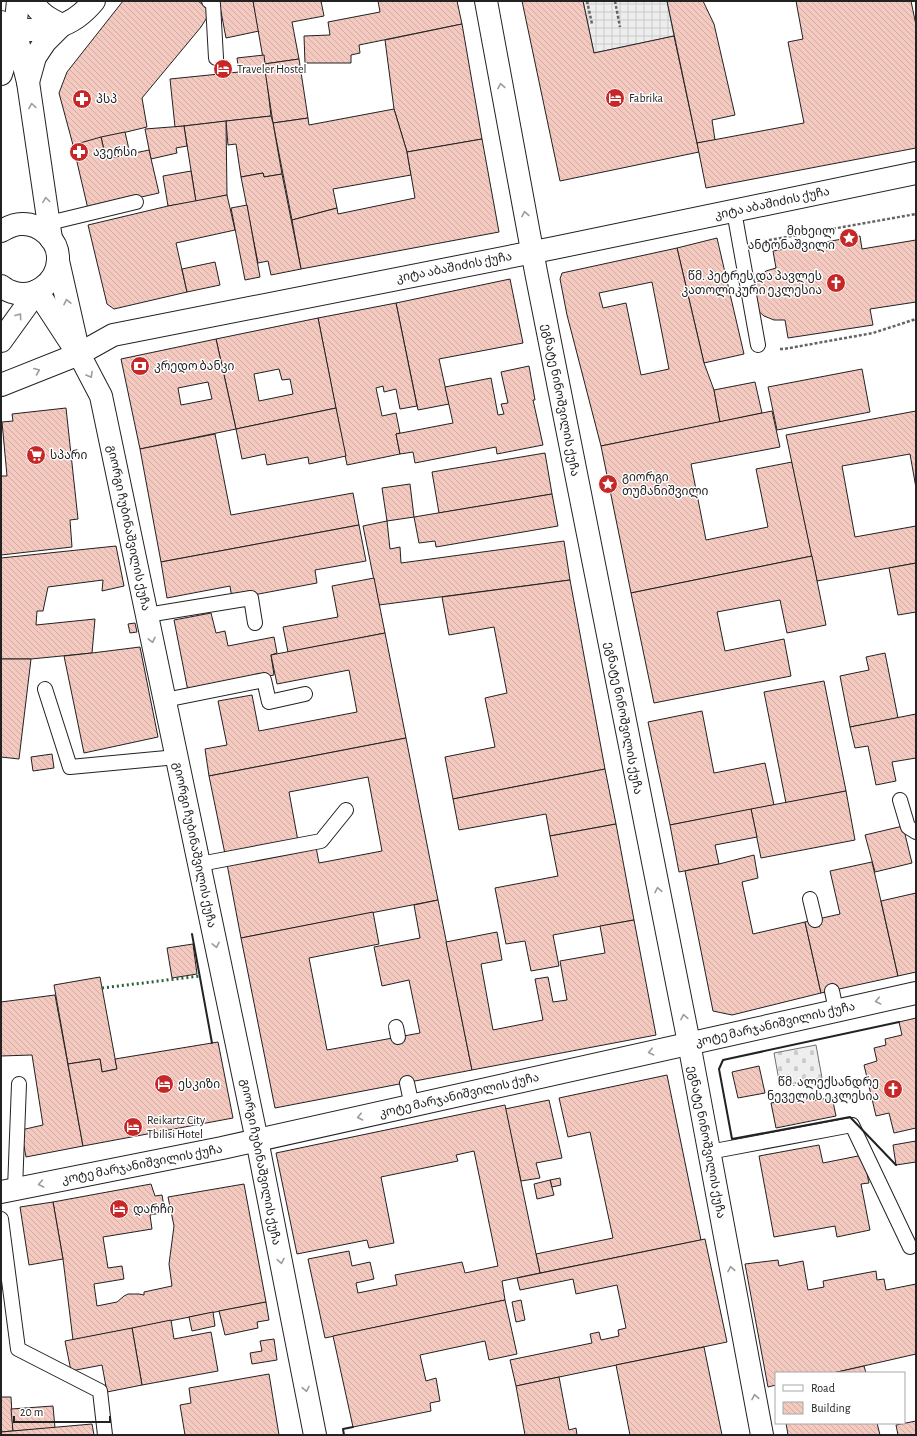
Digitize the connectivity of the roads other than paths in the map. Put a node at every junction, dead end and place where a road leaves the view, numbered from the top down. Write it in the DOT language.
graph roads {
  1 [pos="18,1"];
  2 [pos="32,1"];
  3 [pos="94,1"];
  4 [pos="210,1"];
  5 [pos="486,1"];
  6 [pos="62,25"];
  7 [pos="6,31"];
  8 [pos="216,58"];
  9 [pos="1,74"];
  10 [pos="28,82"];
  11 [pos="916,173"];
  12 [pos="136,202"];
  13 [pos="734,211"];
  14 [pos="1,231"];
  15 [pos="50,231"];
  16 [pos="532,252"];
  17 [pos="58,261"];
  18 [pos="1,286"];
  19 [pos="37,291"];
  20 [pos="1,341"];
  21 [pos="758,345"];
  22 [pos="78,354"];
  23 [pos="1,385"];
  24 [pos="147,615"];
  25 [pos="255,623"];
  26 [pos="45,689"];
  27 [pos="305,694"];
  28 [pos="165,700"];
  29 [pos="177,757"];
  30 [pos="900,800"];
  31 [pos="346,810"];
  32 [pos="916,832"];
  33 [pos="200,864"];
  34 [pos="810,899"];
  35 [pos="815,920"];
  36 [pos="916,992"];
  37 [pos="689,1043"];
  38 [pos="407,1083"];
  39 [pos="19,1084"];
  40 [pos="412,1106"];
  41 [pos="257,1140"];
  42 [pos="709,1152"];
  43 [pos="8,1191"];
  44 [pos="1,1219"];
  45 [pos="910,1248"];
  46 [pos="106,1435"];
  47 [pos="315,1435"];
  48 [pos="762,1435"];
  1 -- 7 [label="street"];
  2 -- 6 [label="street"];
  3 -- 6 [label="street"];
  4 -- 8 [label="lane"];
  16 -- 5 [label="street, ეგნატე ნინოშვილის ქუჩა, one-way"];
  6 -- 7 [label="street"];
  6 -- 10 [label="street"];
  7 -- 9 [label="street"];
  7 -- 10 [label="street, გიორგი ჩუბინაშვილის ქუჩა"];
  15 -- 10 [label="street, გიორგი ჩუბინაშვილის ქუჩა, one-way"];
  11 -- 13 [label="street, კიტა აბაშიძის ქუჩა"];
  12 -- 15 [label="lane"];
  13 -- 16 [label="street, კიტა აბაშიძის ქუჩა"];
  13 -- 21 [label="lane"];
  14 -- 15 [label="street"];
  15 -- 17 [label="street, გიორგი ჩუბინაშვილის ქუჩა"];
  16 -- 22 [label="street, კიტა აბაშიძის ქუჩა"];
  37 -- 16 [label="street, ეგნატე ნინოშვილის ქუჩა, one-way"];
  17 -- 19 [label="street"];
  22 -- 17 [label="street, გიორგი ჩუბინაშვილის ქუჩა, one-way"];
  18 -- 19 [label="street"];
  20 -- 19 [label="street, one-way"];
  19 -- 22 [label="street"];
  23 -- 22 [label="street, კიტა აბაშიძის ქუჩა, one-way"];
  22 -- 24 [label="street, გიორგი ჩუბინაშვილის ქუჩა, one-way"];
  24 -- 25 [label="lane"];
  24 -- 28 [label="street, გიორგი ჩუბინაშვილის ქუჩა, one-way"];
  26 -- 29 [label="lane"];
  27 -- 28 [label="lane"];
  28 -- 29 [label="street, გიორგი ჩუბინაშვილის ქუჩა"];
  29 -- 33 [label="street, გიორგი ჩუბინაშვილის ქუჩა"];
  30 -- 32 [label="lane"];
  31 -- 33 [label="lane"];
  33 -- 41 [label="street, გიორგი ჩუბინაშვილის ქუჩა, one-way"];
  34 -- 35 [label="lane"];
  36 -- 37 [label="street, კოტე მარჯანიშვილის ქუჩა, one-way"];
  37 -- 40 [label="street, კოტე მარჯანიშვილის ქუჩა, one-way"];
  37 -- 42 [label="street, ეგნატე ნინოშვილის ქუჩა"];
  38 -- 40 [label="lane"];
  39 -- 43 [label="lane"];
  40 -- 41 [label="street, კოტე მარჯანიშვილის ქუჩა, one-way"];
  41 -- 43 [label="street, კოტე მარჯანიშვილის ქუჩა, one-way"];
  41 -- 47 [label="street, გიორგი ჩუბინაშვილის ქუჩა, one-way"];
  42 -- 45 [label="lane"];
  48 -- 42 [label="street, ეგნატე ნინოშვილის ქუჩა, one-way"];
  44 -- 46 [label="lane"];
}
